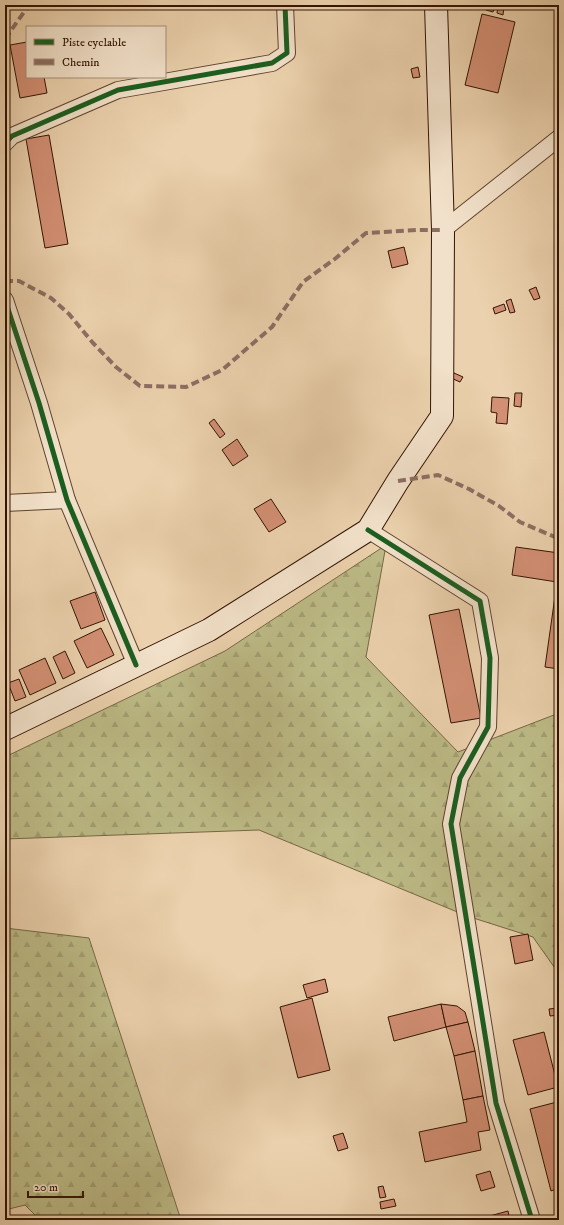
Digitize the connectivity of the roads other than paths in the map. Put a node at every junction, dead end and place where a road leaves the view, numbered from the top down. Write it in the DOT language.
graph roads {
  1 [pos="285,5"];
  2 [pos="436,5"];
  3 [pos="559,138"];
  4 [pos="5,143"];
  5 [pos="443,230"];
  6 [pos="5,300"];
  7 [pos="67,500"];
  8 [pos="5,502"];
  9 [pos="368,530"];
  10 [pos="136,665"];
  11 [pos="5,729"];
  12 [pos="532,1220"];
  1 -- 4 [label="street"];
  2 -- 5 [label="main road"];
  3 -- 5 [label="street"];
  5 -- 9 [label="main road"];
  6 -- 7 [label="street"];
  7 -- 8 [label="street"];
  7 -- 10 [label="street"];
  9 -- 10 [label="main road"];
  9 -- 12 [label="street"];
  10 -- 11 [label="main road"];
}
